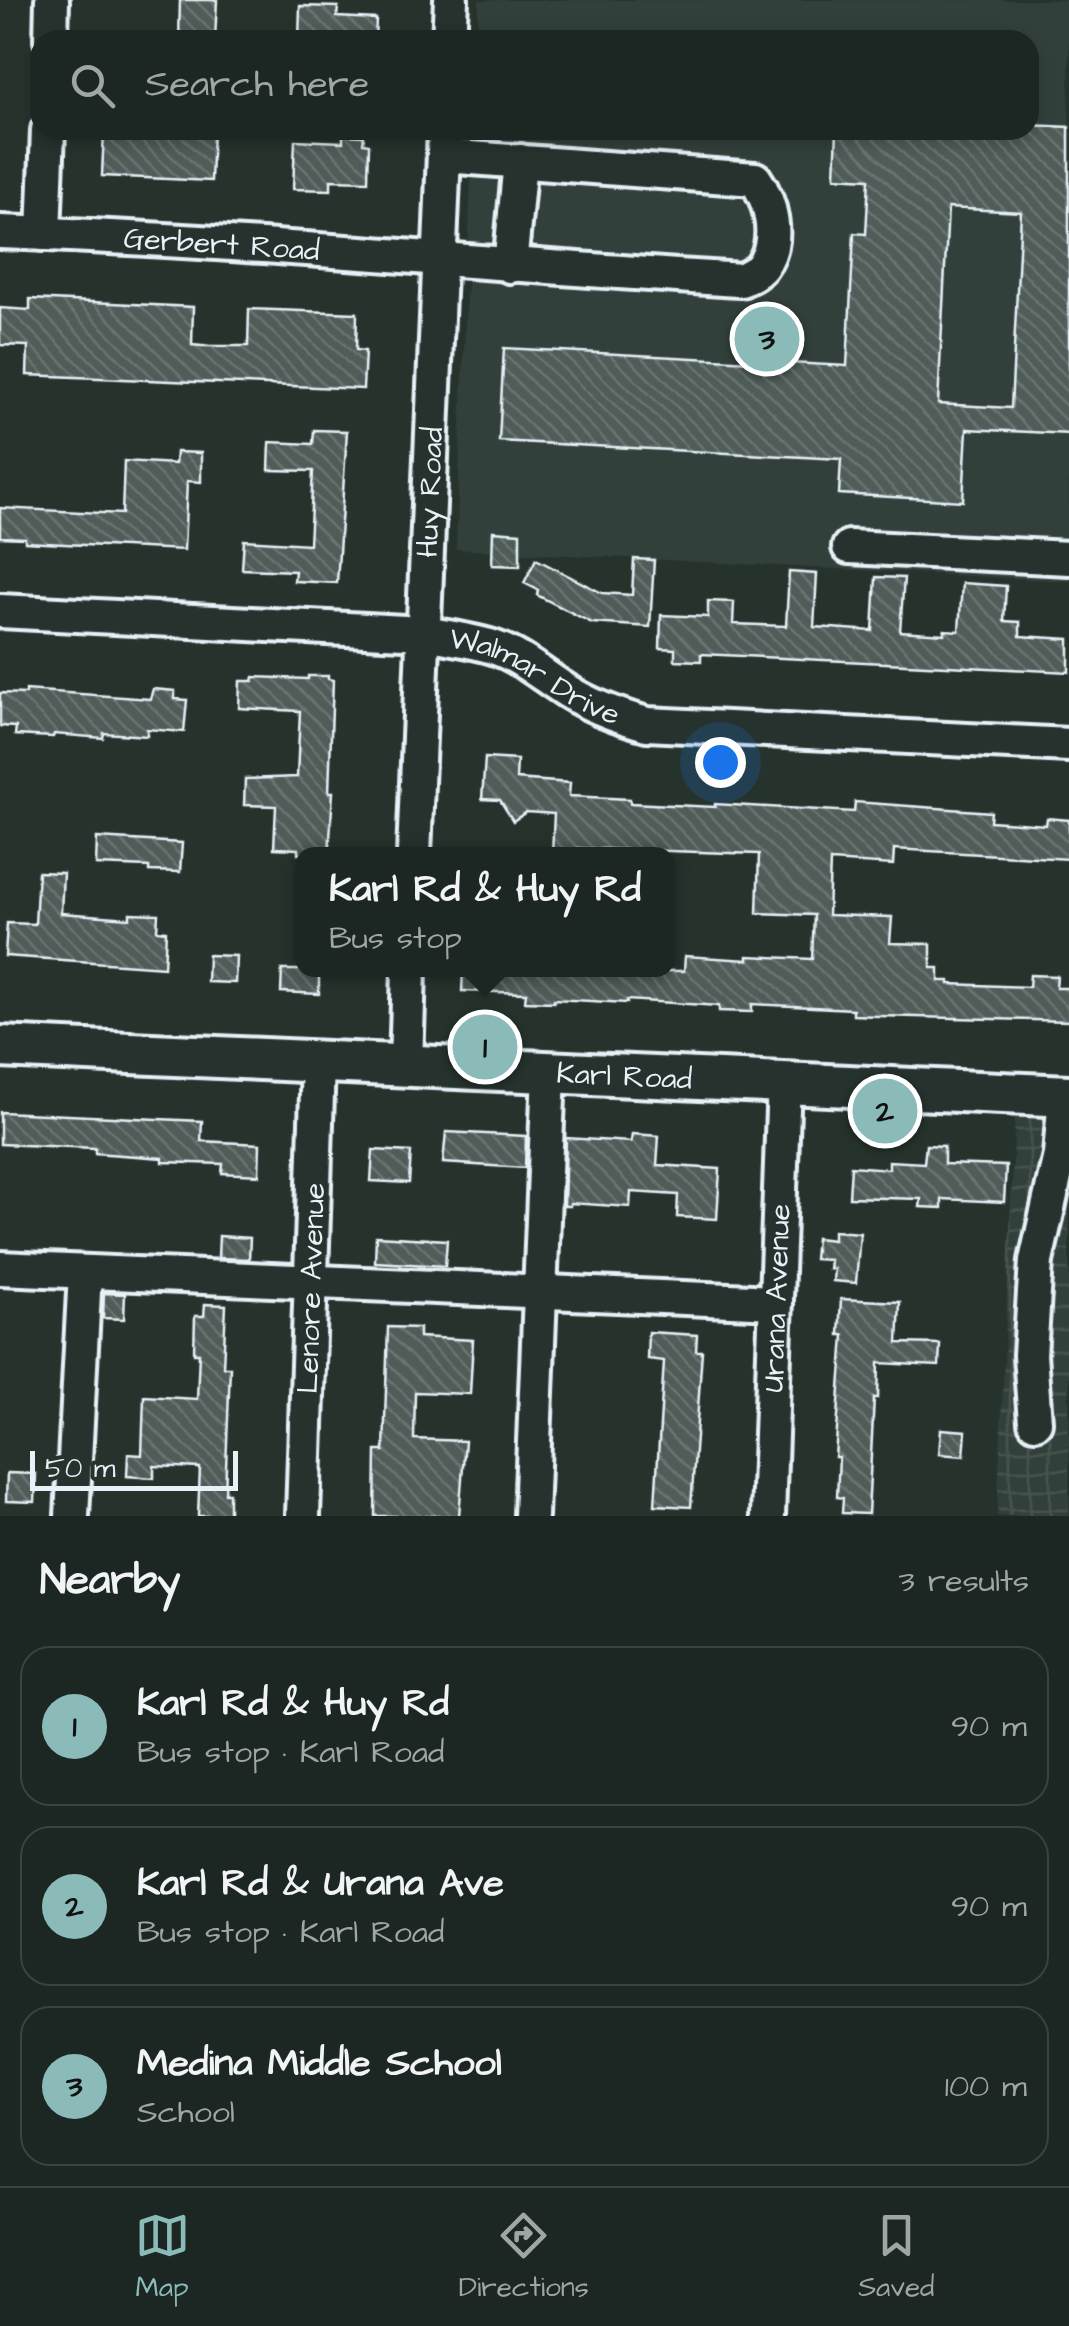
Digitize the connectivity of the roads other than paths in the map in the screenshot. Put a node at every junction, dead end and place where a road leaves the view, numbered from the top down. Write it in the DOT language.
graph roads {
  1 [pos="52,0"];
  2 [pos="450,0"];
  3 [pos="51,30"];
  4 [pos="449,30"];
  5 [pos="48,140"];
  6 [pos="445,143"];
  7 [pos="520,161"];
  8 [pos="0,232"];
  9 [pos="44,234"];
  10 [pos="442,261"];
  11 [pos="510,266"];
  12 [pos="849,547"];
  13 [pos="1069,558"];
  14 [pos="0,611"];
  15 [pos="424,633"];
  16 [pos="1069,746"];
  17 [pos="414,847"];
  18 [pos="409,977"];
  19 [pos="0,1047"];
  20 [pos="318,1063"];
  21 [pos="406,1065"];
  22 [pos="549,1072"];
  23 [pos="784,1082"];
  24 [pos="1067,1096"];
  25 [pos="0,1268"];
  26 [pos="85,1273"];
  27 [pos="312,1280"];
  28 [pos="539,1291"];
  29 [pos="776,1302"];
  30 [pos="1035,1422"];
  31 [pos="72,1516"];
  32 [pos="303,1516"];
  33 [pos="531,1516"];
  34 [pos="768,1516"];
  1 -- 3 [label="street"];
  2 -- 4 [label="street"];
  5 -- 9 [label="street"];
  6 -- 7 [label="street"];
  6 -- 10 [label="street, Huy Road"];
  7 -- 11 [label="street"];
  7 -- 11 [label="street, Gerbert Road"];
  8 -- 9 [label="street, Gerbert Road"];
  9 -- 10 [label="street, Gerbert Road"];
  10 -- 11 [label="street, Gerbert Road"];
  10 -- 15 [label="street, Huy Road"];
  12 -- 13 [label="street"];
  14 -- 15 [label="street, Walmar Drive"];
  15 -- 16 [label="street, Walmar Drive"];
  15 -- 17 [label="street, Huy Road"];
  18 -- 21 [label="street"];
  19 -- 20 [label="main road, Karl Road"];
  20 -- 21 [label="main road, Karl Road"];
  20 -- 27 [label="street, Lenore Avenue"];
  21 -- 22 [label="main road, Karl Road"];
  22 -- 23 [label="main road, Karl Road"];
  22 -- 28 [label="street"];
  23 -- 24 [label="main road, Karl Road"];
  23 -- 29 [label="street, Urana Avenue"];
  24 -- 30 [label="street"];
  25 -- 26 [label="street"];
  26 -- 27 [label="street"];
  26 -- 31 [label="street"];
  27 -- 28 [label="street"];
  27 -- 32 [label="street, Lenore Avenue"];
  28 -- 29 [label="street"];
  28 -- 33 [label="street"];
  29 -- 34 [label="street, Urana Avenue"];
}
